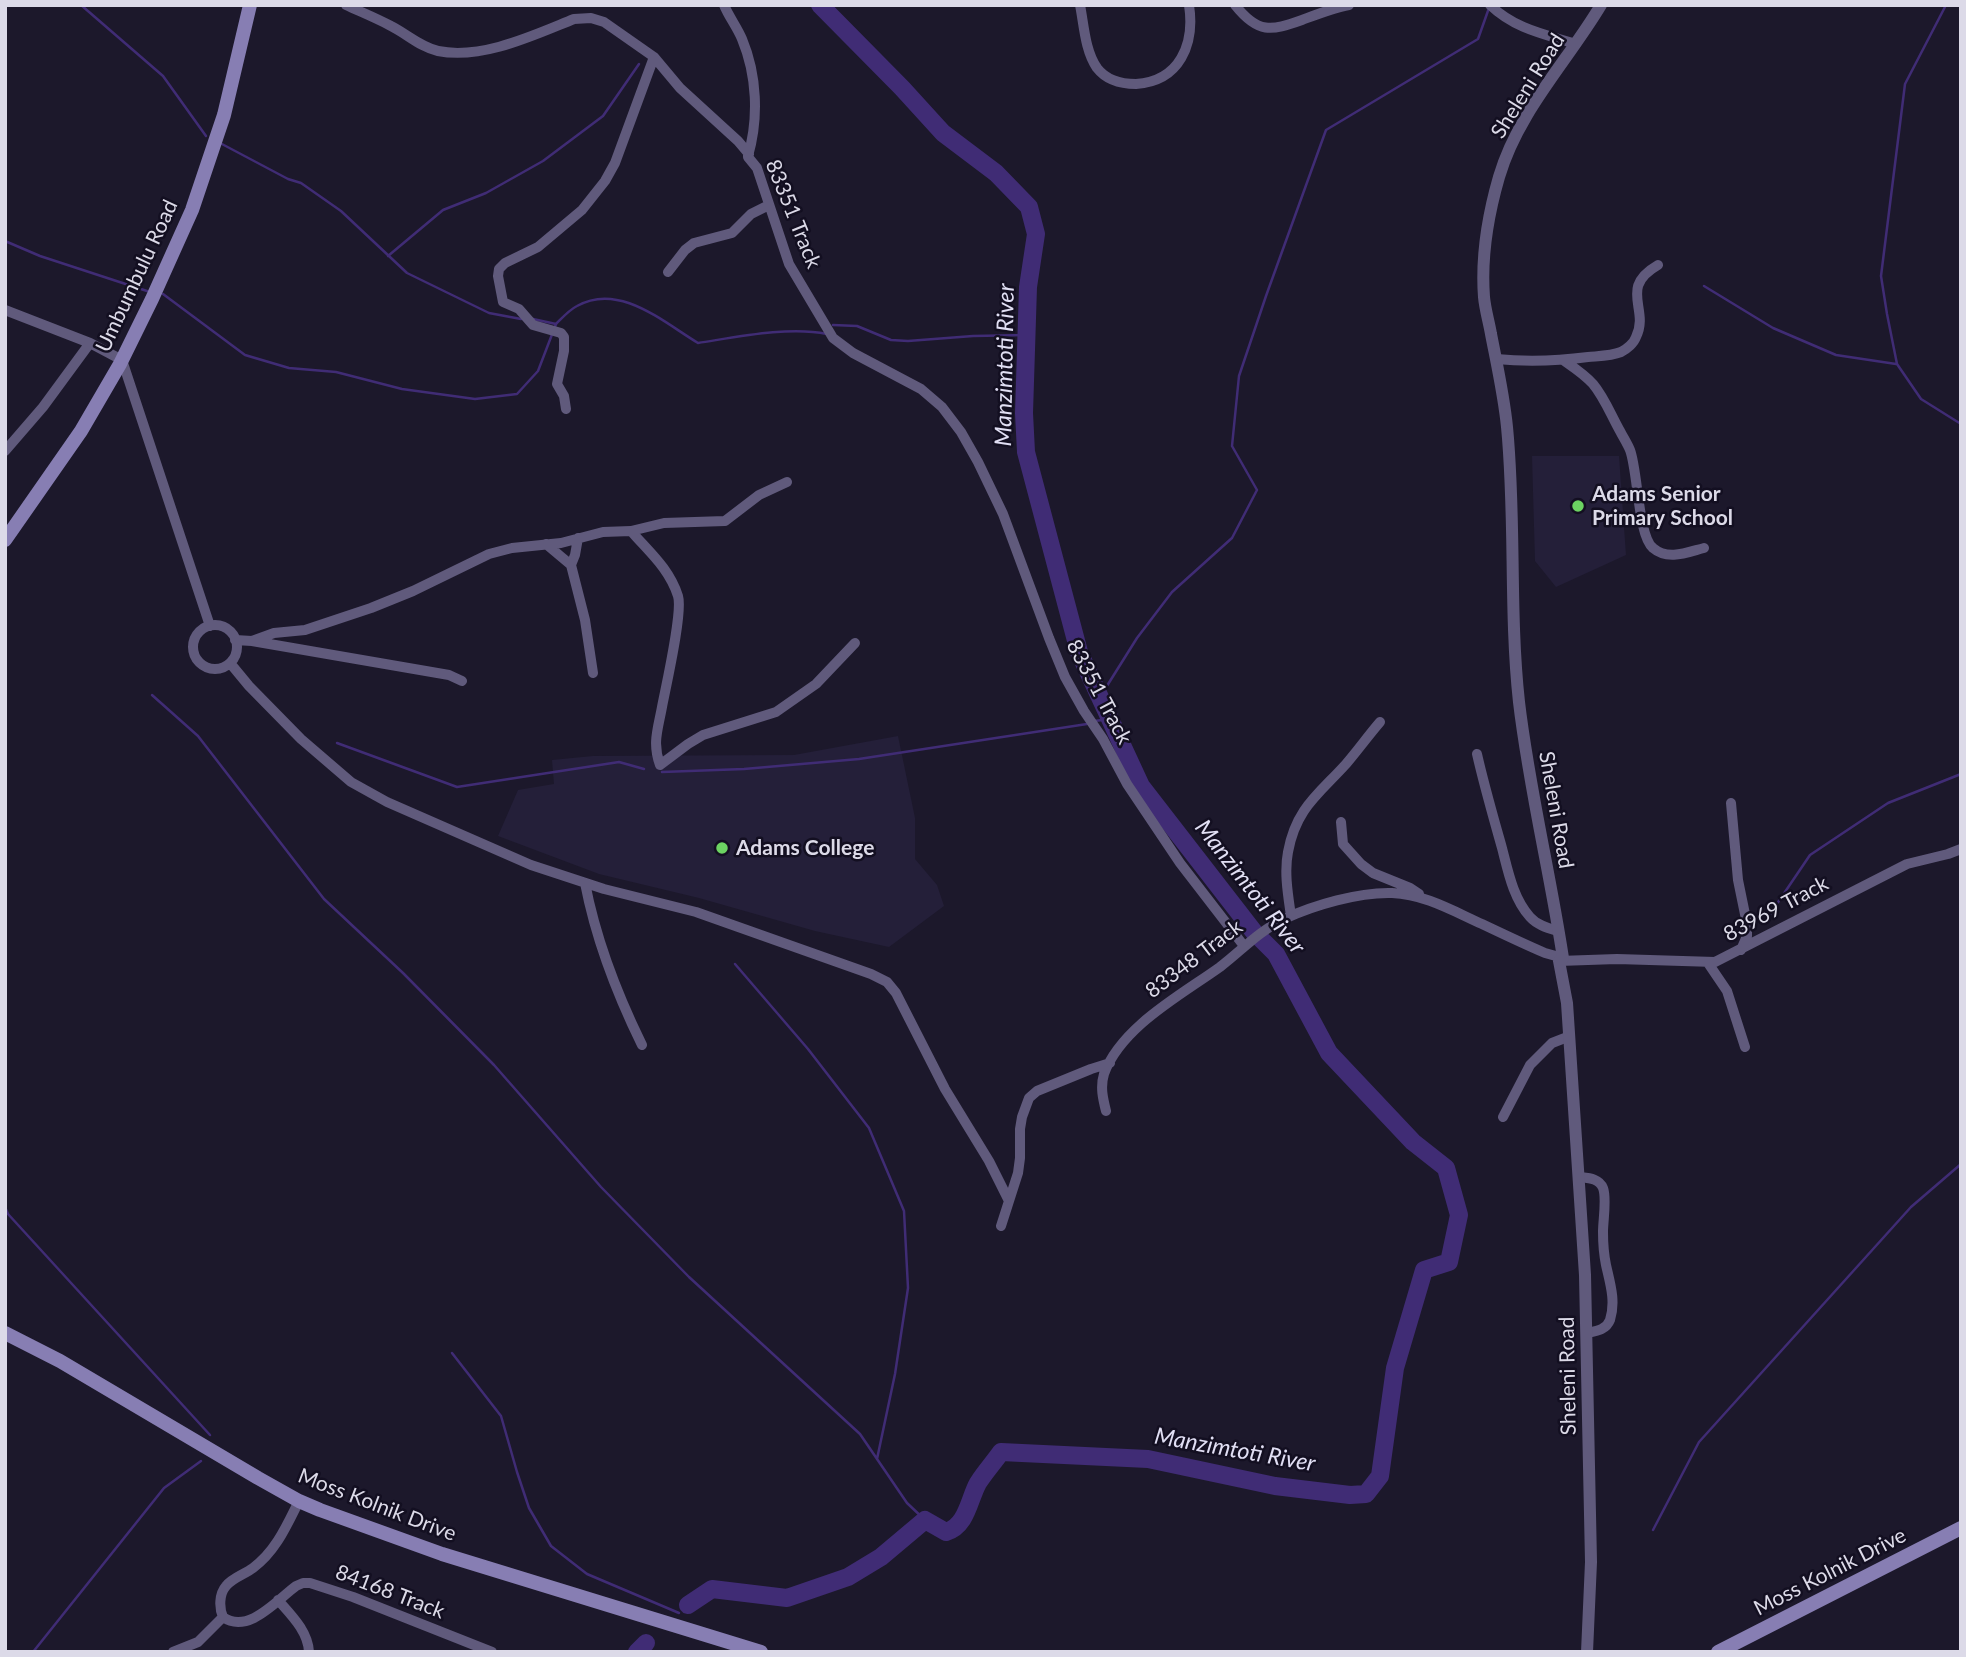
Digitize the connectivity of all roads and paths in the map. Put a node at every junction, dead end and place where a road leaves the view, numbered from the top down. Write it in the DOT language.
graph roads {
  1 [pos="250,5"];
  2 [pos="346,5"];
  3 [pos="724,5"];
  4 [pos="1080,5"];
  5 [pos="1189,5"];
  6 [pos="1235,5"];
  7 [pos="1349,5"];
  8 [pos="1490,5"];
  9 [pos="1601,5"];
  10 [pos="1576,44"];
  11 [pos="654,57"];
  12 [pos="748,157"];
  13 [pos="769,205"];
  14 [pos="1658,265"];
  15 [pos="668,272"];
  16 [pos="5,310"];
  17 [pos="90,344"];
  18 [pos="1496,359"];
  19 [pos="122,360"];
  20 [pos="1563,360"];
  21 [pos="566,409"];
  22 [pos="5,452"];
  23 [pos="787,482"];
  24 [pos="631,531"];
  25 [pos="578,538"];
  26 [pos="5,540"];
  27 [pos="547,544"];
  28 [pos="1704,548"];
  29 [pos="571,565"];
  30 [pos="211,626"];
  31 [pos="235,640"];
  32 [pos="252,641"];
  33 [pos="855,643"];
  34 [pos="230,663"];
  35 [pos="593,673"];
  36 [pos="462,681"];
  37 [pos="1380,722"];
  38 [pos="1477,754"];
  39 [pos="1731,803"];
  40 [pos="1341,822"];
  41 [pos="1961,849"];
  42 [pos="584,883"];
  43 [pos="1426,899"];
  44 [pos="1291,916"];
  45 [pos="1558,931"];
  46 [pos="1248,942"];
  47 [pos="1740,950"];
  48 [pos="1561,959"];
  49 [pos="1709,963"];
  50 [pos="1570,1036"];
  51 [pos="642,1045"];
  52 [pos="1745,1047"];
  53 [pos="1110,1063"];
  54 [pos="1106,1111"];
  55 [pos="1503,1117"];
  56 [pos="1579,1177"];
  57 [pos="1008,1199"];
  58 [pos="1001,1226"];
  59 [pos="5,1332"];
  60 [pos="1587,1333"];
  61 [pos="299,1501"];
  62 [pos="1961,1528"];
  63 [pos="278,1600"];
  64 [pos="223,1618"];
  65 [pos="173,1652"];
  66 [pos="309,1652"];
  67 [pos="492,1652"];
  68 [pos="761,1652"];
  69 [pos="1587,1652"];
  70 [pos="1718,1652"];
  1 -- 19 [label="main road, Umbumbulu Road"];
  2 -- 11 [label="street, 83351 Track"];
  3 -- 12 [label="street"];
  4 -- 5 [label="street"];
  6 -- 7 [label="street"];
  8 -- 10 [label="street"];
  9 -- 10 [label="street, Sheleni Road"];
  10 -- 18 [label="street, Sheleni Road"];
  11 -- 12 [label="street, 83351 Track"];
  11 -- 21 [label="street"];
  12 -- 13 [label="street, 83351 Track"];
  13 -- 15 [label="street"];
  13 -- 46 [label="street, 83351 Track"];
  14 -- 20 [label="street"];
  16 -- 17 [label="street"];
  17 -- 19 [label="street"];
  17 -- 22 [label="street"];
  18 -- 20 [label="street"];
  18 -- 45 [label="street, Sheleni Road"];
  19 -- 26 [label="main road, Umbumbulu Road"];
  19 -- 30 [label="street"];
  20 -- 28 [label="street"];
  23 -- 24 [label="street"];
  24 -- 25 [label="street"];
  24 -- 33 [label="street"];
  25 -- 27 [label="street"];
  25 -- 29 [label="street"];
  27 -- 29 [label="street"];
  27 -- 32 [label="street"];
  29 -- 35 [label="street"];
  30 -- 31 [label="street"];
  30 -- 34 [label="street"];
  31 -- 32 [label="street"];
  31 -- 34 [label="street"];
  32 -- 36 [label="street"];
  34 -- 42 [label="street"];
  37 -- 44 [label="street"];
  38 -- 45 [label="street"];
  39 -- 47 [label="street"];
  40 -- 43 [label="street"];
  41 -- 47 [label="street, 83969 Track"];
  42 -- 51 [label="street"];
  42 -- 57 [label="street"];
  43 -- 44 [label="street, 83348 Track"];
  43 -- 48 [label="street, 83348 Track"];
  44 -- 46 [label="street, 83348 Track"];
  45 -- 48 [label="street, Sheleni Road"];
  46 -- 53 [label="street, 83348 Track"];
  47 -- 49 [label="street, 83969 Track"];
  48 -- 49 [label="street, 83969 Track"];
  48 -- 50 [label="street, Sheleni Road"];
  49 -- 52 [label="street"];
  50 -- 55 [label="street"];
  50 -- 56 [label="street, Sheleni Road"];
  53 -- 54 [label="street, 83348 Track"];
  53 -- 57 [label="street"];
  56 -- 60 [label="street, Sheleni Road"];
  56 -- 60 [label="street"];
  57 -- 58 [label="street"];
  59 -- 61 [label="main road, Moss Kolnik Drive"];
  60 -- 69 [label="street, Sheleni Road"];
  61 -- 64 [label="street"];
  61 -- 68 [label="main road, Moss Kolnik Drive"];
  62 -- 70 [label="main road, Moss Kolnik Drive"];
  63 -- 64 [label="street, 84168 Track"];
  63 -- 66 [label="street"];
  63 -- 67 [label="street, 84168 Track"];
  64 -- 65 [label="street"];
}
